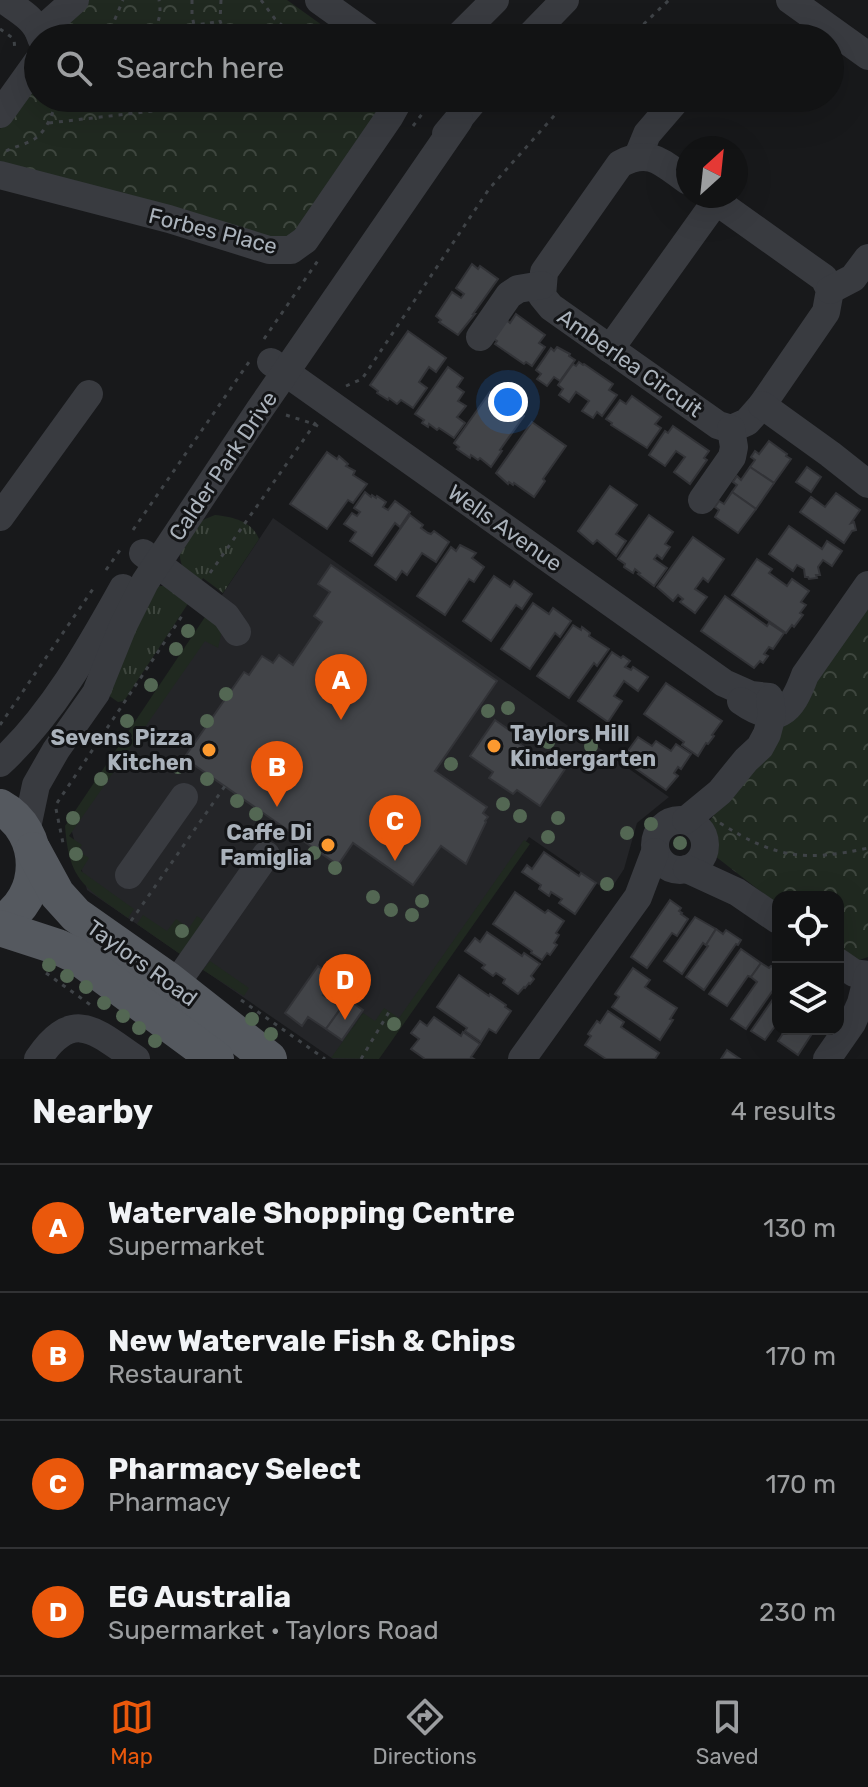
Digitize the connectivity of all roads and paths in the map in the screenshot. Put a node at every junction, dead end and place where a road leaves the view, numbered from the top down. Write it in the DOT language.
graph roads {
  1 [pos="4,0"];
  2 [pos="75,0"];
  3 [pos="123,0"];
  4 [pos="159,0"];
  5 [pos="192,0"];
  6 [pos="221,0"];
  7 [pos="261,0"];
  8 [pos="319,0"];
  9 [pos="495,0"];
  10 [pos="565,0"];
  11 [pos="669,0"];
  12 [pos="790,0"];
  13 [pos="220,21"];
  14 [pos="33,24"];
  15 [pos="51,24"];
  16 [pos="113,24"];
  17 [pos="158,24"];
  18 [pos="194,24"];
  19 [pos="202,24"];
  20 [pos="221,24"];
  21 [pos="281,24"];
  22 [pos="352,24"];
  23 [pos="471,24"];
  24 [pos="542,24"];
  25 [pos="644,24"];
  26 [pos="823,24"];
  27 [pos="0,29"];
  28 [pos="844,39"];
  29 [pos="24,54"];
  30 [pos="868,56"];
  31 [pos="24,64"];
  32 [pos="53,112"];
  33 [pos="143,112"];
  34 [pos="392,112"];
  35 [pos="423,112"];
  36 [pos="465,112"];
  37 [pos="558,112"];
  38 [pos="665,112"];
  39 [pos="0,114"];
  40 [pos="49,123"];
  41 [pos="408,132"];
  42 [pos="0,156"];
  43 [pos="638,156"];
  44 [pos="676,172"];
  45 [pos="0,175"];
  46 [pos="705,208"];
  47 [pos="726,208"];
  48 [pos="321,256"];
  49 [pos="868,258"];
  50 [pos="542,285"];
  51 [pos="830,290"];
  52 [pos="480,337"];
  53 [pos="610,349"];
  54 [pos="266,361"];
  55 [pos="89,394"];
  56 [pos="329,403"];
  57 [pos="762,405"];
  58 [pos="731,429"];
  59 [pos="868,484"];
  60 [pos="702,500"];
  61 [pos="4,502"];
  62 [pos="139,548"];
  63 [pos="107,570"];
  64 [pos="98,583"];
  65 [pos="868,585"];
  66 [pos="196,593"];
  67 [pos="237,632"];
  68 [pos="767,708"];
  69 [pos="0,725"];
  70 [pos="0,763"];
  71 [pos="225,786"];
  72 [pos="184,797"];
  73 [pos="55,805"];
  74 [pos="0,807"];
  75 [pos="693,839"];
  76 [pos="30,841"];
  77 [pos="868,848"];
  78 [pos="266,855"];
  79 [pos="129,875"];
  80 [pos="772,916"];
  81 [pos="129,923"];
  82 [pos="0,925"];
  83 [pos="839,963"];
  84 [pos="868,975"];
  85 [pos="175,985"];
  86 [pos="389,1012"];
  87 [pos="38,1059"];
  88 [pos="136,1059"];
  89 [pos="216,1059"];
  90 [pos="269,1059"];
  91 [pos="361,1059"];
  92 [pos="522,1059"];
  93 [pos="827,1059"];
  1 -- 14 [label="street"];
  2 -- 15 [label="street"];
  3 -- 16 [label="path"];
  4 -- 17 [label="path"];
  5 -- 18 [label="path"];
  6 -- 13 [label="path"];
  7 -- 21 [label="path"];
  8 -- 22 [label="street"];
  9 -- 23 [label="street"];
  10 -- 24 [label="street"];
  11 -- 25 [label="path"];
  12 -- 26 [label="street"];
  13 -- 19 [label="path, bridge"];
  13 -- 20 [label="path"];
  27 -- 29 [label="path"];
  28 -- 30 [label="street"];
  31 -- 39 [label="street"];
  32 -- 40 [label="path"];
  33 -- 40 [label="path"];
  34 -- 45 [label="street, Forbes Place"];
  35 -- 41 [label="path"];
  36 -- 54 [label="street, Calder Park Drive"];
  37 -- 56 [label="path"];
  38 -- 43 [label="street, Amberlea Circuit"];
  40 -- 42 [label="path"];
  43 -- 44 [label="street"];
  43 -- 50 [label="street, Amberlea Circuit"];
  46 -- 53 [label="street"];
  47 -- 51 [label="street"];
  48 -- 54 [label="path"];
  49 -- 51 [label="street"];
  50 -- 52 [label="street, Amberlea Circuit"];
  50 -- 53 [label="street, Amberlea Circuit"];
  51 -- 57 [label="street"];
  53 -- 58 [label="street, Amberlea Circuit"];
  54 -- 56 [label="street, Wells Avenue"];
  54 -- 62 [label="street, Calder Park Drive"];
  54 -- 62 [label="path"];
  55 -- 61 [label="street"];
  56 -- 66 [label="path"];
  56 -- 68 [label="street, Wells Avenue"];
  57 -- 58 [label="street"];
  57 -- 59 [label="street"];
  58 -- 60 [label="street"];
  62 -- 63 [label="path"];
  62 -- 66 [label="street"];
  62 -- 70 [label="street, Calder Park Drive"];
  62 -- 76 [label="street, Calder Park Drive"];
  64 -- 69 [label="path"];
  65 -- 68 [label="street"];
  66 -- 67 [label="street"];
  66 -- 73 [label="path"];
  68 -- 75 [label="street"];
  71 -- 81 [label="path"];
  72 -- 79 [label="street"];
  74 -- 76 [label="main road, Taylors Road"];
  75 -- 77 [label="path"];
  75 -- 80 [label="street"];
  75 -- 92 [label="street"];
  76 -- 82 [label="main road"];
  76 -- 85 [label="main road, Taylors Road"];
  78 -- 85 [label="street"];
  82 -- 89 [label="main road, Taylors Road"];
  83 -- 84 [label="street"];
  84 -- 93 [label="street"];
  85 -- 90 [label="main road, Taylors Road"];
  86 -- 91 [label="path"];
  87 -- 88 [label="street"];
}
